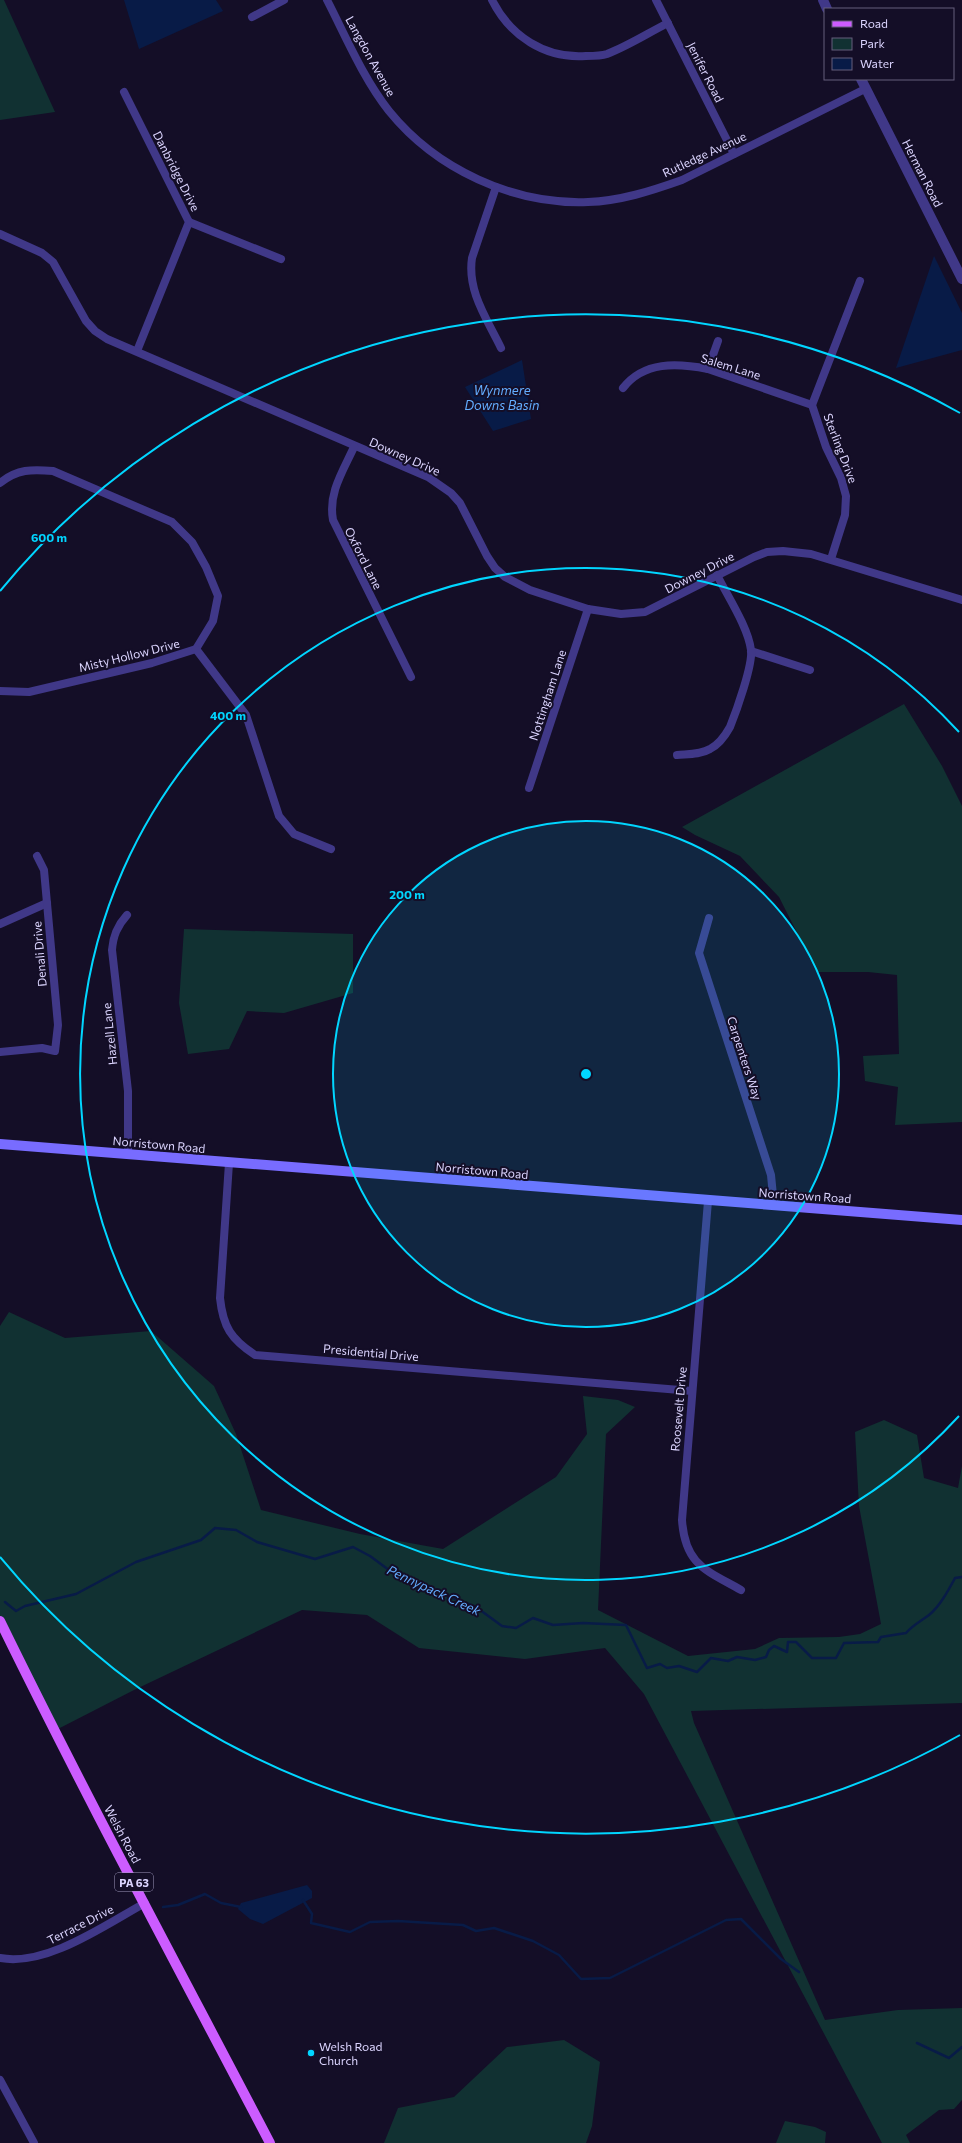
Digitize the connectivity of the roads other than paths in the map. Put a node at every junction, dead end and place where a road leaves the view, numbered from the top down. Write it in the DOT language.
graph roads {
  1 [pos="284,0"];
  2 [pos="327,0"];
  3 [pos="492,0"];
  4 [pos="656,0"];
  5 [pos="252,17"];
  6 [pos="668,23"];
  7 [pos="861,80"];
  8 [pos="865,88"];
  9 [pos="124,92"];
  10 [pos="734,154"];
  11 [pos="496,187"];
  12 [pos="189,222"];
  13 [pos="0,234"];
  14 [pos="281,259"];
  15 [pos="962,278"];
  16 [pos="860,281"];
  17 [pos="718,341"];
  18 [pos="501,348"];
  19 [pos="136,350"];
  20 [pos="708,369"];
  21 [pos="623,388"];
  22 [pos="812,406"];
  23 [pos="354,447"];
  24 [pos="0,483"];
  25 [pos="831,559"];
  26 [pos="717,575"];
  27 [pos="962,600"];
  28 [pos="588,609"];
  29 [pos="196,649"];
  30 [pos="751,651"];
  31 [pos="810,670"];
  32 [pos="411,676"];
  33 [pos="0,691"];
  34 [pos="677,755"];
  35 [pos="529,788"];
  36 [pos="331,849"];
  37 [pos="37,856"];
  38 [pos="47,902"];
  39 [pos="127,915"];
  40 [pos="709,918"];
  41 [pos="0,924"];
  42 [pos="0,1052"];
  43 [pos="0,1144"];
  44 [pos="128,1154"];
  45 [pos="229,1163"];
  46 [pos="708,1202"];
  47 [pos="774,1206"];
  48 [pos="962,1220"];
  49 [pos="692,1391"];
  50 [pos="741,1590"];
  51 [pos="0,1621"];
  52 [pos="145,1903"];
  53 [pos="0,1958"];
  54 [pos="0,2080"];
  55 [pos="34,2143"];
  56 [pos="270,2143"];
  1 -- 5 [label="street"];
  2 -- 11 [label="street, Langdon Avenue"];
  3 -- 6 [label="street"];
  4 -- 6 [label="street, Jenifer Road"];
  6 -- 10 [label="street, Jenifer Road"];
  7 -- 8 [label="street, Herman Road"];
  8 -- 10 [label="street, Rutledge Avenue"];
  8 -- 15 [label="street, Herman Road"];
  9 -- 12 [label="street, Danbridge Drive"];
  10 -- 11 [label="street, Rutledge Avenue"];
  11 -- 18 [label="street"];
  12 -- 14 [label="street"];
  12 -- 19 [label="street, Danbridge Drive"];
  13 -- 19 [label="street, Downey Drive"];
  16 -- 22 [label="street, Sterling Drive"];
  17 -- 20 [label="street"];
  19 -- 23 [label="street, Downey Drive"];
  20 -- 21 [label="street, Salem Lane"];
  20 -- 22 [label="street, Salem Lane"];
  22 -- 25 [label="street, Sterling Drive"];
  23 -- 28 [label="street, Downey Drive"];
  23 -- 32 [label="street, Oxford Lane"];
  24 -- 29 [label="street, Misty Hollow Drive"];
  25 -- 26 [label="street, Downey Drive"];
  25 -- 27 [label="street, Downey Drive"];
  26 -- 28 [label="street, Downey Drive"];
  26 -- 30 [label="street"];
  28 -- 35 [label="street, Nottingham Lane"];
  29 -- 33 [label="street, Misty Hollow Drive"];
  29 -- 36 [label="street"];
  30 -- 31 [label="street"];
  30 -- 34 [label="street"];
  37 -- 38 [label="street, Denali Drive"];
  38 -- 41 [label="street"];
  38 -- 42 [label="street, Denali Drive"];
  39 -- 44 [label="street, Hazell Lane"];
  40 -- 47 [label="street, Carpenters Way"];
  43 -- 44 [label="main road, Norristown Road"];
  44 -- 45 [label="main road, Norristown Road"];
  45 -- 46 [label="main road, Norristown Road"];
  45 -- 49 [label="street, Presidential Drive"];
  46 -- 47 [label="main road, Norristown Road"];
  46 -- 49 [label="street, Roosevelt Drive"];
  47 -- 48 [label="main road, Norristown Road"];
  49 -- 50 [label="street, Roosevelt Drive"];
  51 -- 52 [label="main road, Welsh Road / PA 63"];
  52 -- 53 [label="street, Terrace Drive"];
  52 -- 56 [label="main road, Welsh Road / PA 63"];
  54 -- 55 [label="street"];
}
